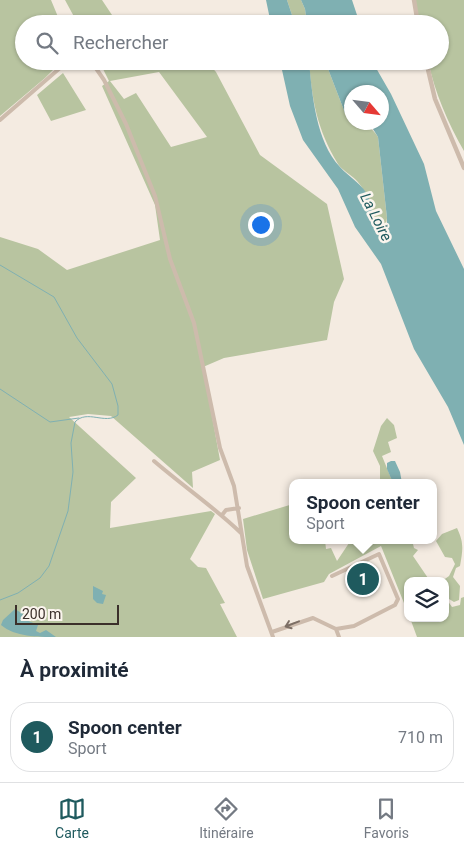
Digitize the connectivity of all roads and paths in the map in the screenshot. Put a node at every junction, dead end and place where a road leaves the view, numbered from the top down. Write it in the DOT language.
graph roads {
  1 [pos="414,0"];
  2 [pos="416,15"];
  3 [pos="58,70"];
  4 [pos="97,70"];
  5 [pos="428,70"];
  6 [pos="0,120"];
  7 [pos="464,168"];
  8 [pos="154,461"];
  9 [pos="239,508"];
  10 [pos="222,515"];
  11 [pos="241,533"];
  12 [pos="332,576"];
  13 [pos="336,629"];
  14 [pos="272,632"];
  15 [pos="273,637"];
  16 [pos="339,637"];
  1 -- 2 [label="street"];
  3 -- 6 [label="street"];
  4 -- 9 [label="street"];
  5 -- 7 [label="street"];
  8 -- 10 [label="street"];
  9 -- 10 [label="street"];
  9 -- 11 [label="street"];
  10 -- 11 [label="street"];
  11 -- 14 [label="street"];
  12 -- 13 [label="street"];
  13 -- 14 [label="street, one-way"];
  13 -- 16 [label="street"];
  14 -- 15 [label="street"];
}
